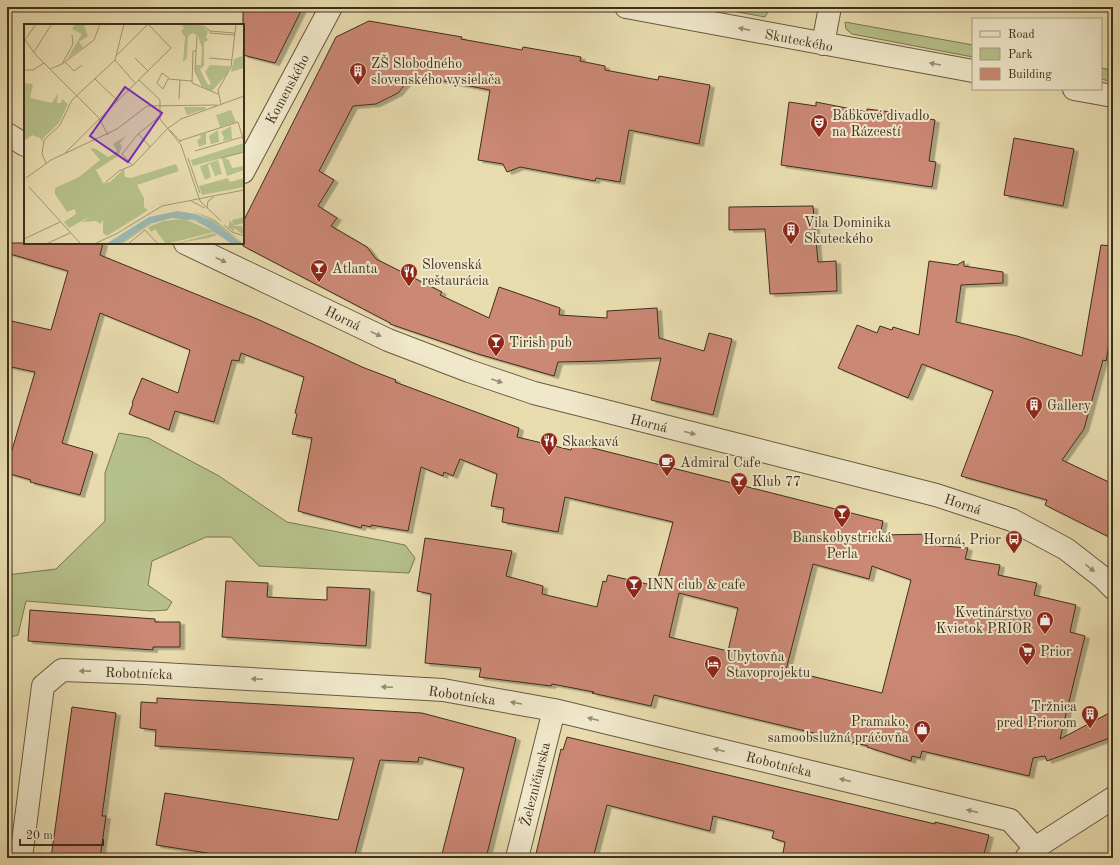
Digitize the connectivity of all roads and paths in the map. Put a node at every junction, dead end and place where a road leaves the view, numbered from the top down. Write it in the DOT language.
graph roads {
  1 [pos="331,7"];
  2 [pos="626,7"];
  3 [pos="830,7"];
  4 [pos="823,44"];
  5 [pos="972,71"];
  6 [pos="1080,90"];
  7 [pos="1113,96"];
  8 [pos="7,134"];
  9 [pos="24,144"];
  10 [pos="244,170"];
  11 [pos="197,246"];
  12 [pos="1113,588"];
  13 [pos="554,710"];
  14 [pos="1113,798"];
  15 [pos="1031,853"];
  16 [pos="21,858"];
  17 [pos="517,858"];
  1 -- 10 [label="street, Komenského"];
  4 -- 2 [label="street, Skuteckého, one-way"];
  3 -- 4 [label="street"];
  5 -- 4 [label="street, Skuteckého, one-way"];
  6 -- 7 [label="street"];
  8 -- 9 [label="street"];
  11 -- 12 [label="street, Horná, one-way"];
  15 -- 13 [label="street, Robotnícka, one-way"];
  13 -- 16 [label="street, Robotnícka, one-way"];
  13 -- 17 [label="street, Železničiarska"];
  14 -- 15 [label="street"];
}
